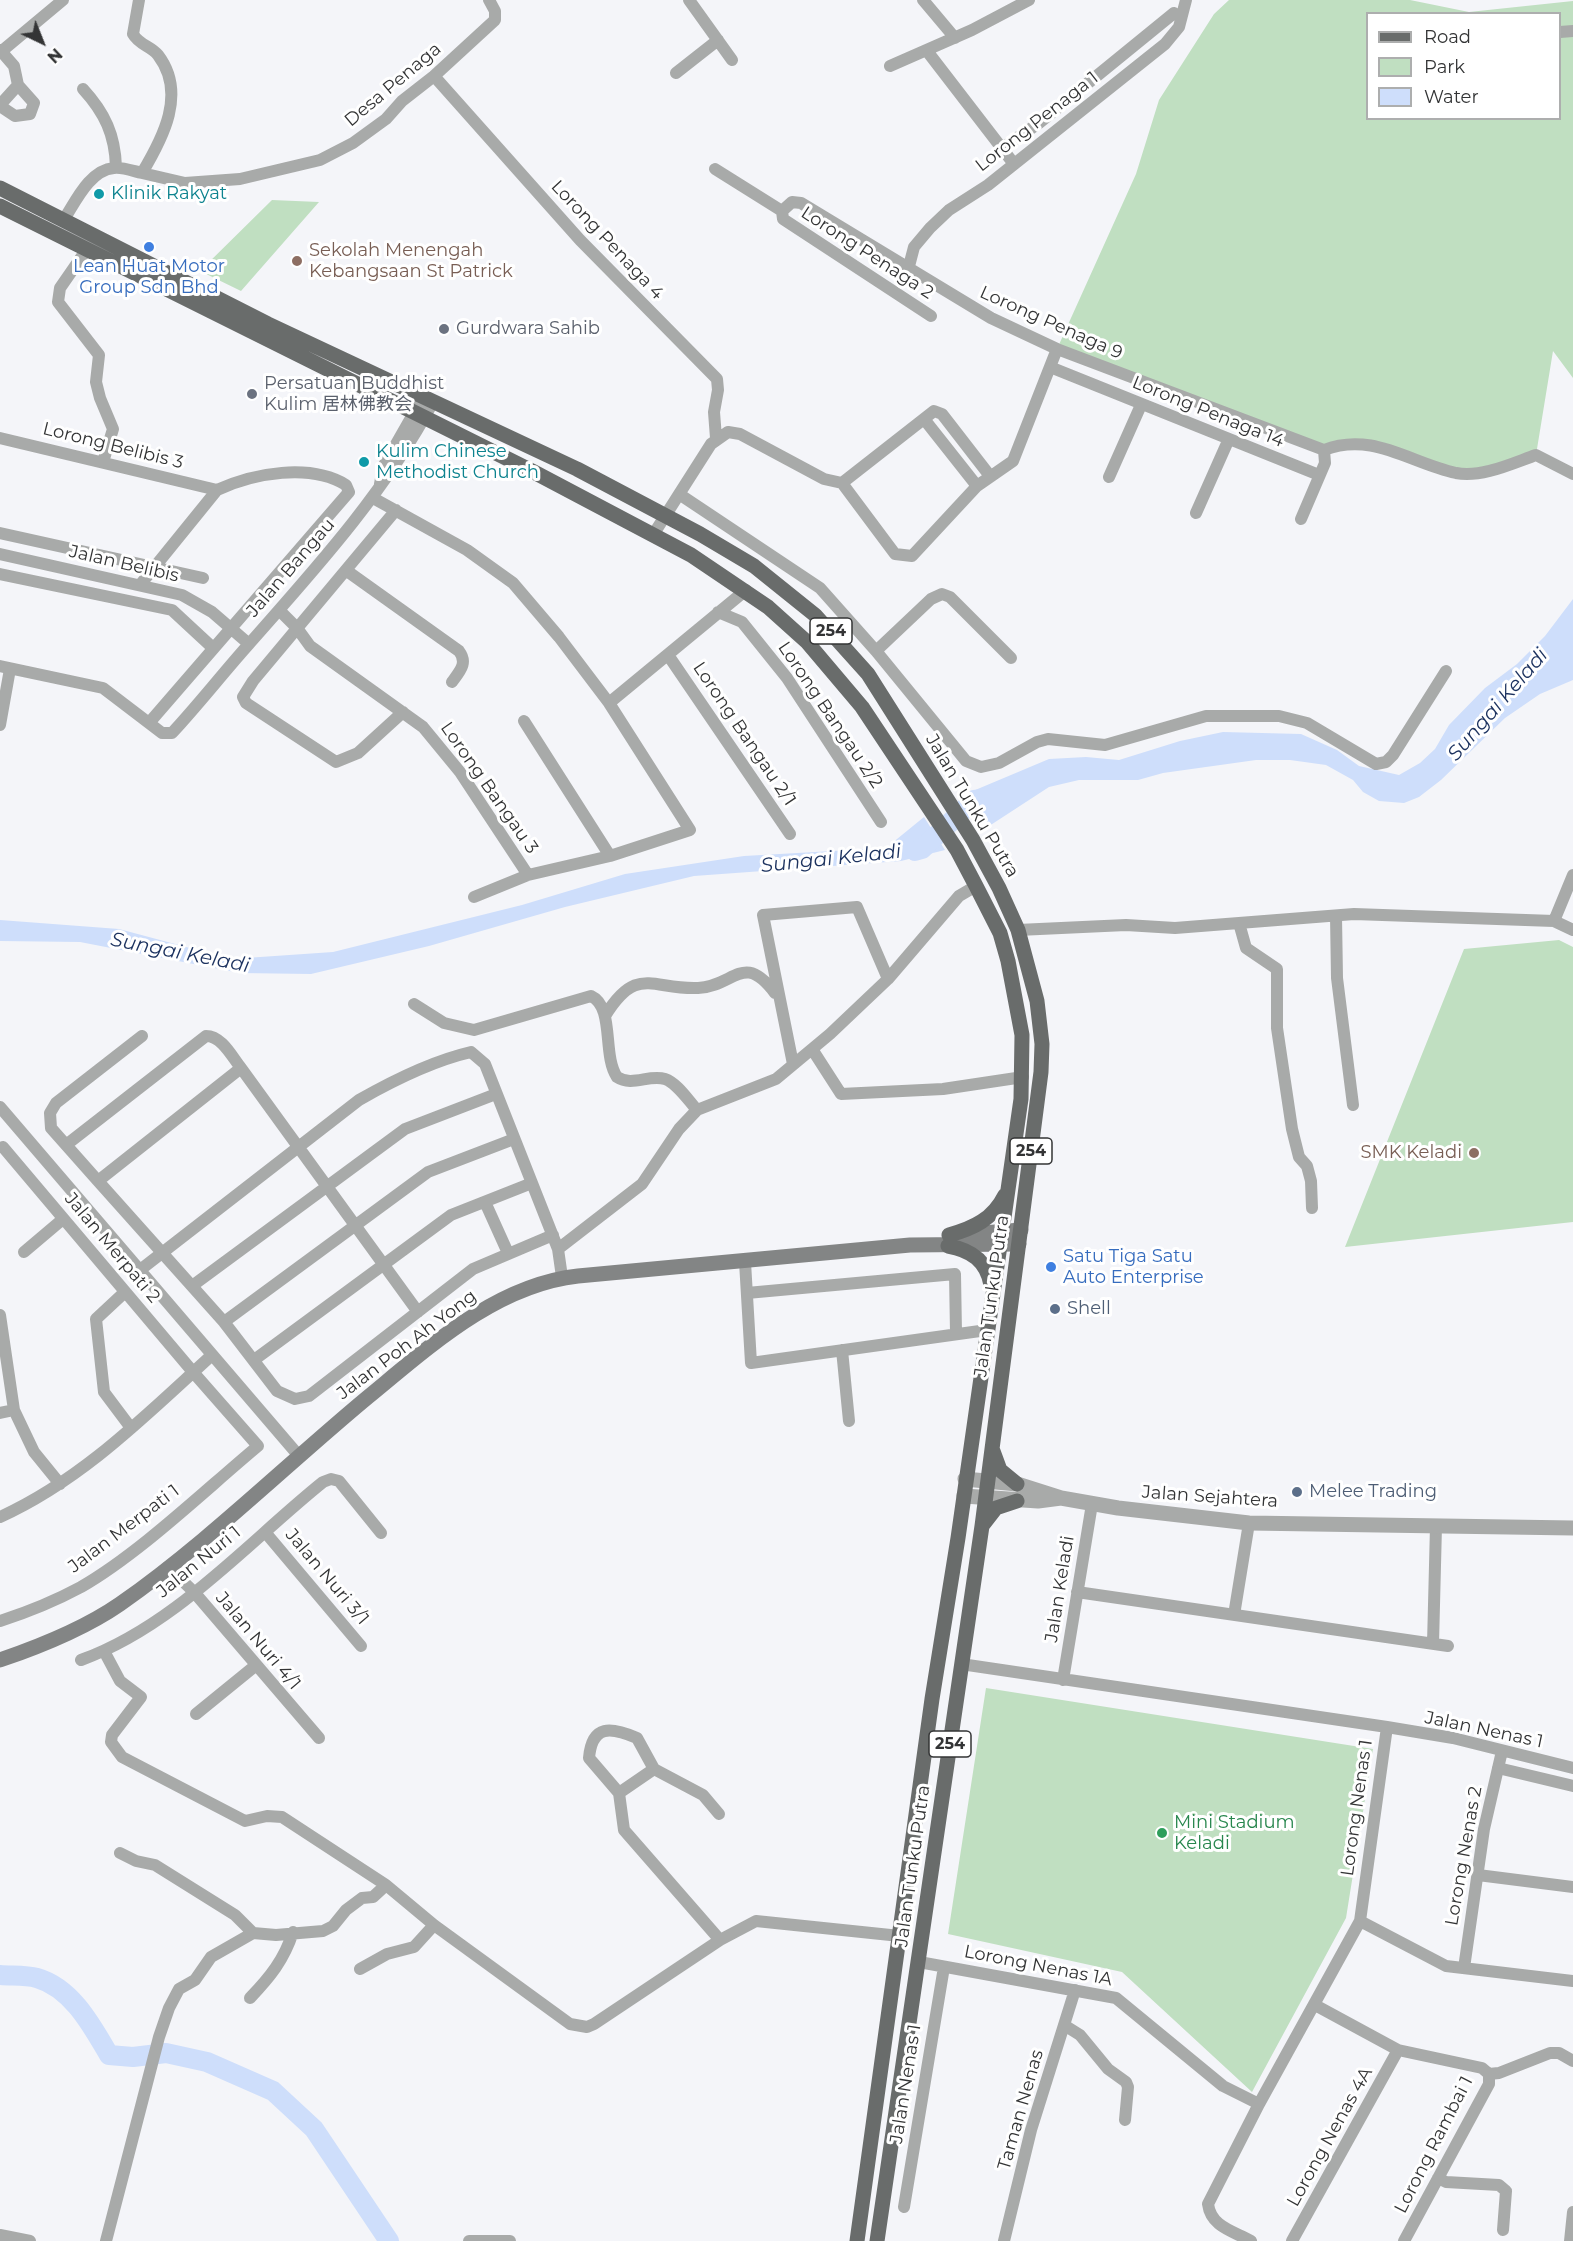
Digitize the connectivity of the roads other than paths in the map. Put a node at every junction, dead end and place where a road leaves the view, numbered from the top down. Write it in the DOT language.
graph roads {
  1 [pos="63,0"];
  2 [pos="139,0"];
  3 [pos="489,0"];
  4 [pos="689,0"];
  5 [pos="923,0"];
  6 [pos="1029,0"];
  7 [pos="1186,0"];
  8 [pos="1174,13"];
  9 [pos="955,38"];
  10 [pos="718,40"];
  11 [pos="1,50"];
  12 [pos="927,51"];
  13 [pos="732,60"];
  14 [pos="890,66"];
  15 [pos="676,74"];
  16 [pos="434,76"];
  17 [pos="18,85"];
  18 [pos="83,89"];
  19 [pos="0,105"];
  20 [pos="1001,149"];
  21 [pos="1014,164"];
  22 [pos="116,167"];
  23 [pos="715,169"];
  24 [pos="142,173"];
  25 [pos="0,188"];
  26 [pos="0,206"];
  27 [pos="783,215"];
  28 [pos="63,221"];
  29 [pos="87,249"];
  30 [pos="908,270"];
  31 [pos="931,316"];
  32 [pos="1057,349"];
  33 [pos="1050,367"];
  34 [pos="428,399"];
  35 [pos="398,405"];
  36 [pos="1141,405"];
  37 [pos="419,416"];
  38 [pos="924,419"];
  39 [pos="440,426"];
  40 [pos="409,433"];
  41 [pos="0,438"];
  42 [pos="716,438"];
  43 [pos="1228,441"];
  44 [pos="1324,450"];
  45 [pos="103,462"];
  46 [pos="1573,474"];
  47 [pos="1319,475"];
  48 [pos="990,476"];
  49 [pos="1109,477"];
  50 [pos="842,483"];
  51 [pos="977,486"];
  52 [pos="218,490"];
  53 [pos="679,494"];
  54 [pos="373,498"];
  55 [pos="396,510"];
  56 [pos="1196,513"];
  57 [pos="664,516"];
  58 [pos="1301,519"];
  59 [pos="0,533"];
  60 [pos="652,535"];
  61 [pos="0,554"];
  62 [pos="154,567"];
  63 [pos="347,571"];
  64 [pos="0,574"];
  65 [pos="203,578"];
  66 [pos="140,585"];
  67 [pos="746,590"];
  68 [pos="279,610"];
  69 [pos="718,612"];
  70 [pos="232,627"];
  71 [pos="297,628"];
  72 [pos="249,644"];
  73 [pos="213,648"];
  74 [pos="876,651"];
  75 [pos="668,655"];
  76 [pos="1011,658"];
  77 [pos="5,667"];
  78 [pos="1446,671"];
  79 [pos="452,682"];
  80 [pos="609,703"];
  81 [pos="403,712"];
  82 [pos="524,721"];
  83 [pos="0,725"];
  84 [pos="152,726"];
  85 [pos="881,822"];
  86 [pos="790,834"];
  87 [pos="610,856"];
  88 [pos="528,875"];
  89 [pos="1573,875"];
  90 [pos="976,886"];
  91 [pos="474,897"];
  92 [pos="1336,916"];
  93 [pos="1554,921"];
  94 [pos="1239,923"];
  95 [pos="1018,930"];
  96 [pos="1573,930"];
  97 [pos="888,979"];
  98 [pos="620,995"];
  99 [pos="591,996"];
  100 [pos="778,996"];
  101 [pos="414,1004"];
  102 [pos="605,1016"];
  103 [pos="142,1036"];
  104 [pos="812,1049"];
  105 [pos="793,1064"];
  106 [pos="241,1068"];
  107 [pos="1023,1077"];
  108 [pos="496,1094"];
  109 [pos="1353,1105"];
  110 [pos="0,1107"];
  111 [pos="697,1110"];
  112 [pos="514,1138"];
  113 [pos="66,1145"];
  114 [pos="3,1147"];
  115 [pos="298,1147"];
  116 [pos="1010,1171"];
  117 [pos="98,1181"];
  118 [pos="532,1183"];
  119 [pos="326,1185"];
  120 [pos="485,1202"];
  121 [pos="1312,1208"];
  122 [pos="63,1219"];
  123 [pos="354,1224"];
  124 [pos="553,1235"];
  125 [pos="1000,1237"];
  126 [pos="1020,1237"];
  127 [pos="949,1241"];
  128 [pos="558,1249"];
  129 [pos="24,1252"];
  130 [pos="162,1253"];
  131 [pos="508,1253"];
  132 [pos="745,1262"];
  133 [pos="383,1263"];
  134 [pos="140,1270"];
  135 [pos="562,1277"];
  136 [pos="192,1286"];
  137 [pos="993,1290"];
  138 [pos="125,1292"];
  139 [pos="747,1293"];
  140 [pos="418,1312"];
  141 [pos="0,1315"];
  142 [pos="224,1322"];
  143 [pos="987,1330"];
  144 [pos="956,1333"];
  145 [pos="842,1350"];
  146 [pos="212,1354"];
  147 [pos="254,1360"];
  148 [pos="193,1372"];
  149 [pos="14,1410"];
  150 [pos="0,1413"];
  151 [pos="849,1421"];
  152 [pos="131,1428"];
  153 [pos="992,1440"];
  154 [pos="258,1446"];
  155 [pos="299,1456"];
  156 [pos="965,1479"];
  157 [pos="987,1481"];
  158 [pos="60,1484"];
  159 [pos="1017,1484"];
  160 [pos="964,1496"];
  161 [pos="986,1498"];
  162 [pos="1061,1498"];
  163 [pos="1017,1501"];
  164 [pos="1092,1504"];
  165 [pos="0,1517"];
  166 [pos="1249,1523"];
  167 [pos="982,1526"];
  168 [pos="1436,1526"];
  169 [pos="1573,1528"];
  170 [pos="265,1532"];
  171 [pos="381,1533"];
  172 [pos="168,1567"];
  173 [pos="194,1592"];
  174 [pos="1077,1592"];
  175 [pos="1234,1615"];
  176 [pos="0,1621"];
  177 [pos="1433,1644"];
  178 [pos="361,1646"];
  179 [pos="1448,1646"];
  180 [pos="104,1651"];
  181 [pos="0,1660"];
  182 [pos="81,1660"];
  183 [pos="961,1664"];
  184 [pos="255,1666"];
  185 [pos="1063,1680"];
  186 [pos="196,1714"];
  187 [pos="1387,1727"];
  188 [pos="319,1738"];
  189 [pos="1502,1751"];
  190 [pos="1498,1768"];
  191 [pos="1573,1768"];
  192 [pos="654,1769"];
  193 [pos="1573,1786"];
  194 [pos="619,1793"];
  195 [pos="719,1814"];
  196 [pos="120,1853"];
  197 [pos="1478,1875"];
  198 [pos="386,1885"];
  199 [pos="1573,1887"];
  200 [pos="1360,1921"];
  201 [pos="434,1925"];
  202 [pos="901,1929"];
  203 [pos="293,1932"];
  204 [pos="253,1933"];
  205 [pos="720,1940"];
  206 [pos="919,1962"];
  207 [pos="944,1967"];
  208 [pos="1464,1968"];
  209 [pos="360,1970"];
  210 [pos="1573,1981"];
  211 [pos="1075,1990"];
  212 [pos="892,1992"];
  213 [pos="250,1998"];
  214 [pos="1314,2005"];
  215 [pos="1064,2025"];
  216 [pos="1398,2050"];
  217 [pos="1573,2061"];
  218 [pos="1489,2074"];
  219 [pos="1259,2104"];
  220 [pos="1125,2120"];
  221 [pos="1437,2178"];
  222 [pos="904,2207"];
  223 [pos="1573,2212"];
  224 [pos="1503,2230"];
  225 [pos="0,2235"];
  226 [pos="30,2241"];
  227 [pos="106,2241"];
  228 [pos="469,2241"];
  229 [pos="510,2241"];
  230 [pos="857,2241"];
  231 [pos="877,2241"];
  232 [pos="1004,2241"];
  233 [pos="1251,2241"];
  234 [pos="1292,2241"];
  235 [pos="1404,2241"];
  236 [pos="1569,2241"];
  1 -- 11 [label="street"];
  2 -- 24 [label="street"];
  3 -- 16 [label="street, Desa Penaga"];
  4 -- 10 [label="street"];
  5 -- 9 [label="street"];
  6 -- 9 [label="street"];
  7 -- 21 [label="street, Lorong Penaga 1"];
  8 -- 20 [label="street"];
  9 -- 12 [label="street"];
  10 -- 13 [label="street"];
  10 -- 15 [label="street"];
  11 -- 17 [label="street"];
  12 -- 14 [label="street"];
  12 -- 20 [label="street"];
  16 -- 24 [label="street, Desa Penaga"];
  16 -- 42 [label="street, Lorong Penaga 4"];
  17 -- 19 [label="street"];
  17 -- 19 [label="street"];
  18 -- 22 [label="street"];
  20 -- 21 [label="street"];
  21 -- 30 [label="street, Lorong Penaga 1"];
  22 -- 24 [label="street, Desa Penaga"];
  22 -- 28 [label="street"];
  23 -- 27 [label="street, Lorong Penaga 2"];
  25 -- 28 [label="main road, Jalan Tunku Putra / 254"];
  26 -- 29 [label="main road, Jalan Tunku Putra / 254"];
  27 -- 30 [label="street, Lorong Penaga 9"];
  27 -- 31 [label="street, Lorong Penaga 2"];
  28 -- 34 [label="main road, Jalan Tunku Putra / 254"];
  29 -- 35 [label="main road, Jalan Tunku Putra / 254"];
  29 -- 45 [label="street"];
  30 -- 32 [label="street, Lorong Penaga 9"];
  32 -- 33 [label="street"];
  32 -- 44 [label="street, Lorong Penaga 9"];
  33 -- 36 [label="street, Lorong Penaga 14"];
  33 -- 48 [label="street"];
  34 -- 37 [label="street"];
  34 -- 57 [label="main road, Jalan Tunku Putra / 254"];
  35 -- 37 [label="main road, Jalan Tunku Putra / 254"];
  35 -- 40 [label="street"];
  36 -- 43 [label="street, Lorong Penaga 14"];
  36 -- 49 [label="street"];
  37 -- 39 [label="main road, Jalan Tunku Putra / 254"];
  37 -- 40 [label="street"];
  38 -- 48 [label="street"];
  38 -- 50 [label="street"];
  38 -- 51 [label="street"];
  39 -- 40 [label="street"];
  39 -- 60 [label="main road, Jalan Tunku Putra / 254"];
  40 -- 54 [label="street, Jalan Bangau"];
  41 -- 45 [label="street, Lorong Belibis 3"];
  42 -- 50 [label="street"];
  42 -- 53 [label="street"];
  43 -- 47 [label="street, Lorong Penaga 14"];
  43 -- 56 [label="street"];
  44 -- 46 [label="street"];
  44 -- 47 [label="street"];
  45 -- 52 [label="street, Lorong Belibis 3"];
  47 -- 58 [label="street"];
  48 -- 51 [label="street"];
  50 -- 51 [label="street"];
  52 -- 62 [label="street"];
  52 -- 70 [label="street"];
  53 -- 57 [label="street"];
  53 -- 74 [label="street"];
  54 -- 55 [label="street"];
  54 -- 68 [label="street, Jalan Bangau"];
  55 -- 63 [label="street"];
  55 -- 80 [label="street"];
  57 -- 60 [label="street"];
  57 -- 95 [label="main road, Jalan Tunku Putra / 254"];
  59 -- 62 [label="street"];
  60 -- 67 [label="main road, Jalan Tunku Putra / 254"];
  61 -- 66 [label="street, Jalan Belibis"];
  62 -- 65 [label="street"];
  62 -- 66 [label="street"];
  63 -- 71 [label="street"];
  63 -- 79 [label="street"];
  64 -- 73 [label="street"];
  66 -- 70 [label="street, Jalan Belibis"];
  67 -- 69 [label="street"];
  67 -- 90 [label="main road, Jalan Tunku Putra / 254"];
  68 -- 71 [label="street, Lorong Bangau 3"];
  68 -- 72 [label="street, Jalan Bangau"];
  69 -- 75 [label="street"];
  69 -- 85 [label="street, Lorong Bangau 2/2"];
  70 -- 72 [label="street, Jalan Belibis"];
  70 -- 73 [label="street"];
  71 -- 81 [label="street, Lorong Bangau 3"];
  71 -- 81 [label="street"];
  72 -- 84 [label="street, Jalan Bangau"];
  73 -- 84 [label="street"];
  74 -- 76 [label="street"];
  74 -- 78 [label="street"];
  75 -- 80 [label="street"];
  75 -- 86 [label="street, Lorong Bangau 2/1"];
  77 -- 83 [label="street"];
  77 -- 84 [label="street"];
  80 -- 87 [label="street"];
  81 -- 88 [label="street, Lorong Bangau 3"];
  82 -- 87 [label="street"];
  87 -- 88 [label="street"];
  88 -- 91 [label="street"];
  89 -- 93 [label="street"];
  90 -- 97 [label="street"];
  90 -- 107 [label="main road, Jalan Tunku Putra / 254"];
  92 -- 93 [label="street"];
  92 -- 94 [label="street"];
  92 -- 109 [label="street"];
  93 -- 96 [label="street"];
  94 -- 95 [label="street"];
  94 -- 121 [label="street"];
  95 -- 126 [label="main road, Jalan Tunku Putra / 254"];
  97 -- 100 [label="street"];
  97 -- 104 [label="street"];
  98 -- 99 [label="street"];
  98 -- 100 [label="street"];
  98 -- 102 [label="street"];
  99 -- 101 [label="street"];
  99 -- 102 [label="street"];
  100 -- 105 [label="street"];
  102 -- 111 [label="street"];
  103 -- 113 [label="street"];
  104 -- 105 [label="street"];
  104 -- 107 [label="street"];
  105 -- 111 [label="street"];
  106 -- 113 [label="street"];
  106 -- 115 [label="street"];
  106 -- 117 [label="street"];
  107 -- 116 [label="main road, Jalan Tunku Putra / 254"];
  108 -- 112 [label="street"];
  108 -- 115 [label="street"];
  108 -- 119 [label="street"];
  110 -- 134 [label="street"];
  111 -- 128 [label="street"];
  112 -- 118 [label="street"];
  112 -- 123 [label="street"];
  113 -- 117 [label="street"];
  114 -- 122 [label="street, Jalan Merpati 2"];
  115 -- 119 [label="street"];
  115 -- 130 [label="street"];
  116 -- 125 [label="main road, Jalan Tunku Putra / 254"];
  116 -- 127 [label="main road"];
  117 -- 130 [label="street"];
  118 -- 120 [label="street"];
  118 -- 124 [label="street"];
  119 -- 123 [label="street"];
  119 -- 136 [label="street"];
  120 -- 131 [label="street"];
  120 -- 133 [label="street"];
  122 -- 129 [label="street"];
  122 -- 138 [label="street, Jalan Merpati 2"];
  123 -- 133 [label="street"];
  123 -- 142 [label="street"];
  124 -- 128 [label="street"];
  124 -- 131 [label="street"];
  125 -- 126 [label="main road, Jalan Poh Ah Yong"];
  125 -- 127 [label="main road, Jalan Poh Ah Yong"];
  125 -- 137 [label="main road, Jalan Tunku Putra / 254"];
  126 -- 153 [label="main road, Jalan Tunku Putra / 254"];
  127 -- 132 [label="main road, Jalan Poh Ah Yong"];
  127 -- 137 [label="main road"];
  128 -- 135 [label="street"];
  130 -- 134 [label="street"];
  130 -- 136 [label="street"];
  131 -- 140 [label="street"];
  132 -- 135 [label="main road, Jalan Poh Ah Yong"];
  132 -- 139 [label="street"];
  133 -- 140 [label="street"];
  133 -- 147 [label="street"];
  134 -- 146 [label="street"];
  135 -- 155 [label="main road, Jalan Poh Ah Yong"];
  136 -- 142 [label="street"];
  137 -- 143 [label="main road, Jalan Tunku Putra / 254"];
  138 -- 148 [label="street, Jalan Merpati 2"];
  138 -- 152 [label="street"];
  139 -- 144 [label="street"];
  139 -- 145 [label="street"];
  140 -- 147 [label="street"];
  141 -- 149 [label="street"];
  142 -- 147 [label="street"];
  143 -- 144 [label="street"];
  143 -- 156 [label="main road, Jalan Tunku Putra / 254"];
  144 -- 145 [label="street"];
  145 -- 151 [label="street"];
  146 -- 148 [label="street"];
  146 -- 155 [label="street"];
  148 -- 152 [label="street"];
  148 -- 154 [label="street, Jalan Merpati 2"];
  149 -- 150 [label="street"];
  149 -- 158 [label="street"];
  152 -- 158 [label="street"];
  153 -- 157 [label="main road, Jalan Tunku Putra / 254"];
  153 -- 159 [label="main road"];
  154 -- 176 [label="street, Jalan Merpati 1"];
  155 -- 172 [label="main road, Jalan Poh Ah Yong"];
  156 -- 157 [label="street, Jalan Sejahtera"];
  156 -- 160 [label="main road, Jalan Tunku Putra / 254"];
  157 -- 159 [label="street, Jalan Sejahtera"];
  157 -- 161 [label="main road, Jalan Tunku Putra / 254"];
  158 -- 165 [label="street"];
  159 -- 162 [label="street, Jalan Sejahtera"];
  160 -- 161 [label="street, Jalan Sejahtera"];
  160 -- 202 [label="main road, Jalan Tunku Putra / 254"];
  161 -- 163 [label="street, Jalan Sejahtera"];
  161 -- 167 [label="main road, Jalan Tunku Putra / 254"];
  162 -- 163 [label="street, Jalan Sejahtera"];
  162 -- 164 [label="street, Jalan Sejahtera"];
  163 -- 167 [label="main road"];
  164 -- 166 [label="street, Jalan Sejahtera"];
  164 -- 174 [label="street, Jalan Keladi"];
  166 -- 168 [label="street, Jalan Sejahtera"];
  166 -- 175 [label="street"];
  167 -- 183 [label="main road, Jalan Tunku Putra / 254"];
  168 -- 169 [label="street, Jalan Sejahtera"];
  168 -- 177 [label="street"];
  170 -- 171 [label="street, Jalan Nuri 1"];
  170 -- 173 [label="street, Jalan Nuri 1"];
  170 -- 178 [label="street, Jalan Nuri 3/1"];
  172 -- 173 [label="street, Jalan Nuri 4/1"];
  172 -- 181 [label="main road, Jalan Poh Ah Yong"];
  173 -- 180 [label="street, Jalan Nuri 1"];
  173 -- 184 [label="street, Jalan Nuri 4/1"];
  174 -- 175 [label="street"];
  174 -- 185 [label="street, Jalan Keladi"];
  175 -- 177 [label="street"];
  177 -- 179 [label="street"];
  180 -- 182 [label="street, Jalan Nuri 1"];
  180 -- 198 [label="street"];
  183 -- 185 [label="street, Lorong Nenas 1"];
  183 -- 206 [label="main road, Jalan Tunku Putra / 254"];
  184 -- 186 [label="street"];
  184 -- 188 [label="street, Jalan Nuri 4/1"];
  185 -- 187 [label="street, Lorong Nenas 1"];
  187 -- 189 [label="street, Jalan Nenas 1"];
  187 -- 200 [label="street, Lorong Nenas 1"];
  189 -- 190 [label="street, Lorong Nenas 2"];
  189 -- 191 [label="street, Jalan Nenas 1"];
  190 -- 193 [label="street, Jalan Nenas 1"];
  190 -- 197 [label="street, Lorong Nenas 2"];
  192 -- 194 [label="street"];
  192 -- 194 [label="street"];
  192 -- 195 [label="street"];
  194 -- 205 [label="street"];
  196 -- 204 [label="street"];
  197 -- 199 [label="street"];
  197 -- 208 [label="street, Lorong Nenas 2"];
  198 -- 201 [label="street"];
  198 -- 203 [label="street"];
  200 -- 208 [label="street"];
  200 -- 214 [label="street, Lorong Nenas 1"];
  201 -- 205 [label="street"];
  201 -- 209 [label="street"];
  202 -- 205 [label="street"];
  202 -- 206 [label="main road"];
  202 -- 212 [label="main road, Jalan Tunku Putra / 254"];
  203 -- 204 [label="street"];
  203 -- 213 [label="street"];
  204 -- 227 [label="street"];
  206 -- 207 [label="street, Lorong Nenas 1A"];
  206 -- 212 [label="main road"];
  206 -- 231 [label="main road, Jalan Tunku Putra / 254"];
  207 -- 211 [label="street, Lorong Nenas 1A"];
  207 -- 222 [label="street, Jalan Nenas 1"];
  208 -- 210 [label="street"];
  211 -- 215 [label="street, Taman Nenas"];
  211 -- 219 [label="street, Lorong Nenas 1A"];
  212 -- 230 [label="main road, Jalan Tunku Putra / 254"];
  214 -- 216 [label="street, Lorong Rambai 1"];
  214 -- 219 [label="street, Lorong Nenas 1"];
  215 -- 220 [label="street"];
  215 -- 232 [label="street, Taman Nenas"];
  216 -- 218 [label="street, Lorong Rambai 1"];
  216 -- 234 [label="street, Lorong Nenas 4A"];
  217 -- 218 [label="street"];
  218 -- 221 [label="street, Lorong Rambai 1"];
  219 -- 233 [label="street, Lorong Nenas 1"];
  221 -- 224 [label="street"];
  221 -- 235 [label="street, Lorong Rambai 1"];
  223 -- 236 [label="street"];
  225 -- 226 [label="street"];
  228 -- 229 [label="street"];
}
